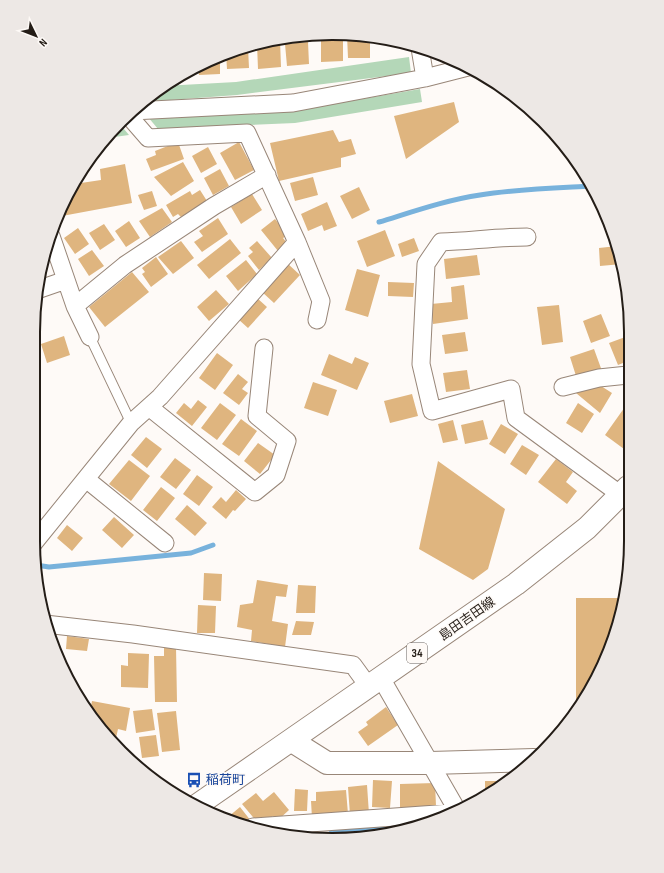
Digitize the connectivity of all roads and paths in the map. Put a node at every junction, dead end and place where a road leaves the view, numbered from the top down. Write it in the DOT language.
graph roads {
  1 [pos="421,54"];
  2 [pos="459,69"];
  3 [pos="425,78"];
  4 [pos="139,112"];
  5 [pos="132,120"];
  6 [pos="267,175"];
  7 [pos="527,237"];
  8 [pos="54,242"];
  9 [pos="298,242"];
  10 [pos="66,280"];
  11 [pos="43,288"];
  12 [pos="75,306"];
  13 [pos="317,320"];
  14 [pos="90,337"];
  15 [pos="264,348"];
  16 [pos="624,375"];
  17 [pos="563,387"];
  18 [pos="149,407"];
  19 [pos="131,424"];
  20 [pos="86,479"];
  21 [pos="624,490"];
  22 [pos="624,492"];
  23 [pos="40,535"];
  24 [pos="165,543"];
  25 [pos="52,625"];
  26 [pos="375,683"];
  27 [pos="292,741"];
  28 [pos="526,760"];
  29 [pos="430,763"];
  30 [pos="203,803"];
  31 [pos="455,806"];
  32 [pos="436,814"];
  33 [pos="270,826"];
  1 -- 3 [label="street"];
  2 -- 3 [label="street"];
  3 -- 4 [label="street"];
  5 -- 6 [label="street"];
  6 -- 9 [label="street"];
  6 -- 12 [label="street"];
  7 -- 21 [label="street"];
  8 -- 10 [label="street"];
  9 -- 13 [label="street"];
  9 -- 18 [label="street"];
  10 -- 11 [label="street"];
  10 -- 12 [label="street"];
  12 -- 14 [label="street"];
  14 -- 19 [label="lane"];
  15 -- 18 [label="street"];
  16 -- 17 [label="street"];
  18 -- 19 [label="street"];
  19 -- 20 [label="street"];
  20 -- 23 [label="street"];
  20 -- 24 [label="street"];
  22 -- 26 [label="main road, 島田吉田線 / 34"];
  25 -- 26 [label="street"];
  26 -- 27 [label="main road, 島田吉田線 / 34"];
  26 -- 29 [label="street"];
  27 -- 29 [label="main road"];
  27 -- 30 [label="main road, 島田吉田線 / 34"];
  28 -- 29 [label="main road"];
  29 -- 31 [label="street"];
  32 -- 33 [label="street"];
}
